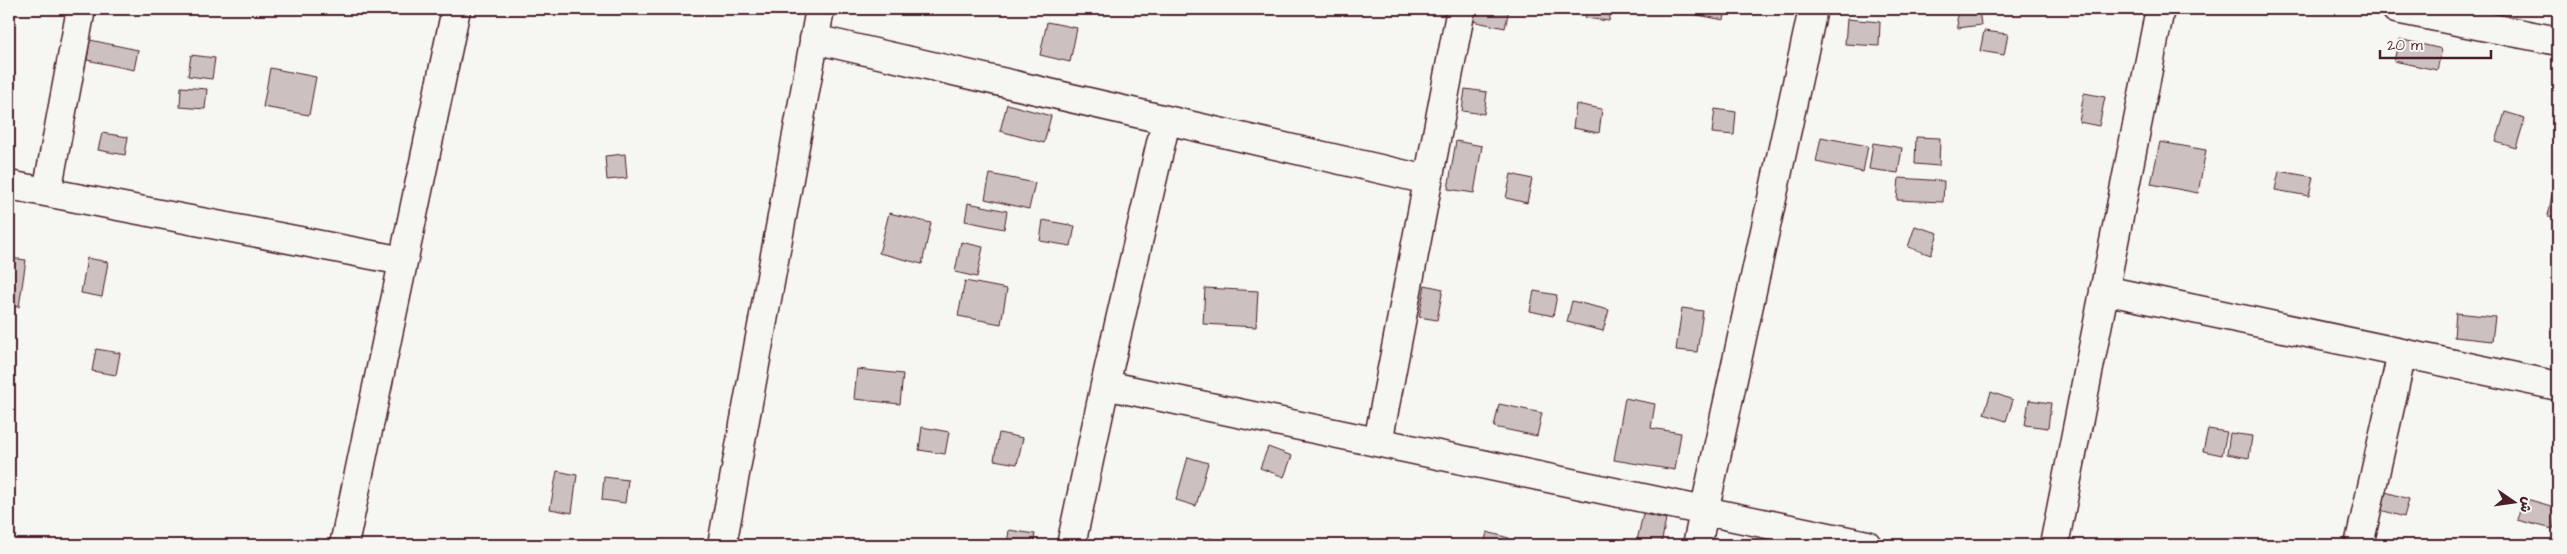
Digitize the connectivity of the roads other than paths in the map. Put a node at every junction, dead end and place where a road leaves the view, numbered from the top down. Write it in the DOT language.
graph roads {
  1 [pos="81,9"];
  2 [pos="456,9"];
  3 [pos="820,9"];
  4 [pos="1461,9"];
  5 [pos="1813,9"];
  6 [pos="2160,9"];
  7 [pos="2396,9"];
  8 [pos="814,39"];
  9 [pos="2558,41"];
  10 [pos="1166,120"];
  11 [pos="1428,180"];
  12 [pos="9,185"];
  13 [pos="46,192"];
  14 [pos="404,261"];
  15 [pos="2104,290"];
  16 [pos="2402,353"];
  17 [pos="1105,385"];
  18 [pos="2558,386"];
  19 [pos="1378,442"];
  20 [pos="1704,512"];
  21 [pos="344,545"];
  22 [pos="722,545"];
  23 [pos="1072,545"];
  24 [pos="1697,545"];
  25 [pos="1867,545"];
  26 [pos="2054,545"];
  27 [pos="2359,545"];
  1 -- 13 [label="street"];
  2 -- 14 [label="street"];
  3 -- 8 [label="street"];
  4 -- 11 [label="street"];
  5 -- 20 [label="street"];
  6 -- 15 [label="street"];
  7 -- 9 [label="street"];
  8 -- 10 [label="street"];
  8 -- 22 [label="street"];
  10 -- 11 [label="street"];
  10 -- 17 [label="street"];
  11 -- 19 [label="street"];
  12 -- 13 [label="street"];
  13 -- 14 [label="street"];
  14 -- 21 [label="street"];
  15 -- 16 [label="street"];
  15 -- 26 [label="street"];
  16 -- 18 [label="street"];
  16 -- 27 [label="street"];
  17 -- 19 [label="street"];
  17 -- 23 [label="street"];
  19 -- 20 [label="street"];
  20 -- 24 [label="street"];
  20 -- 25 [label="street"];
}
